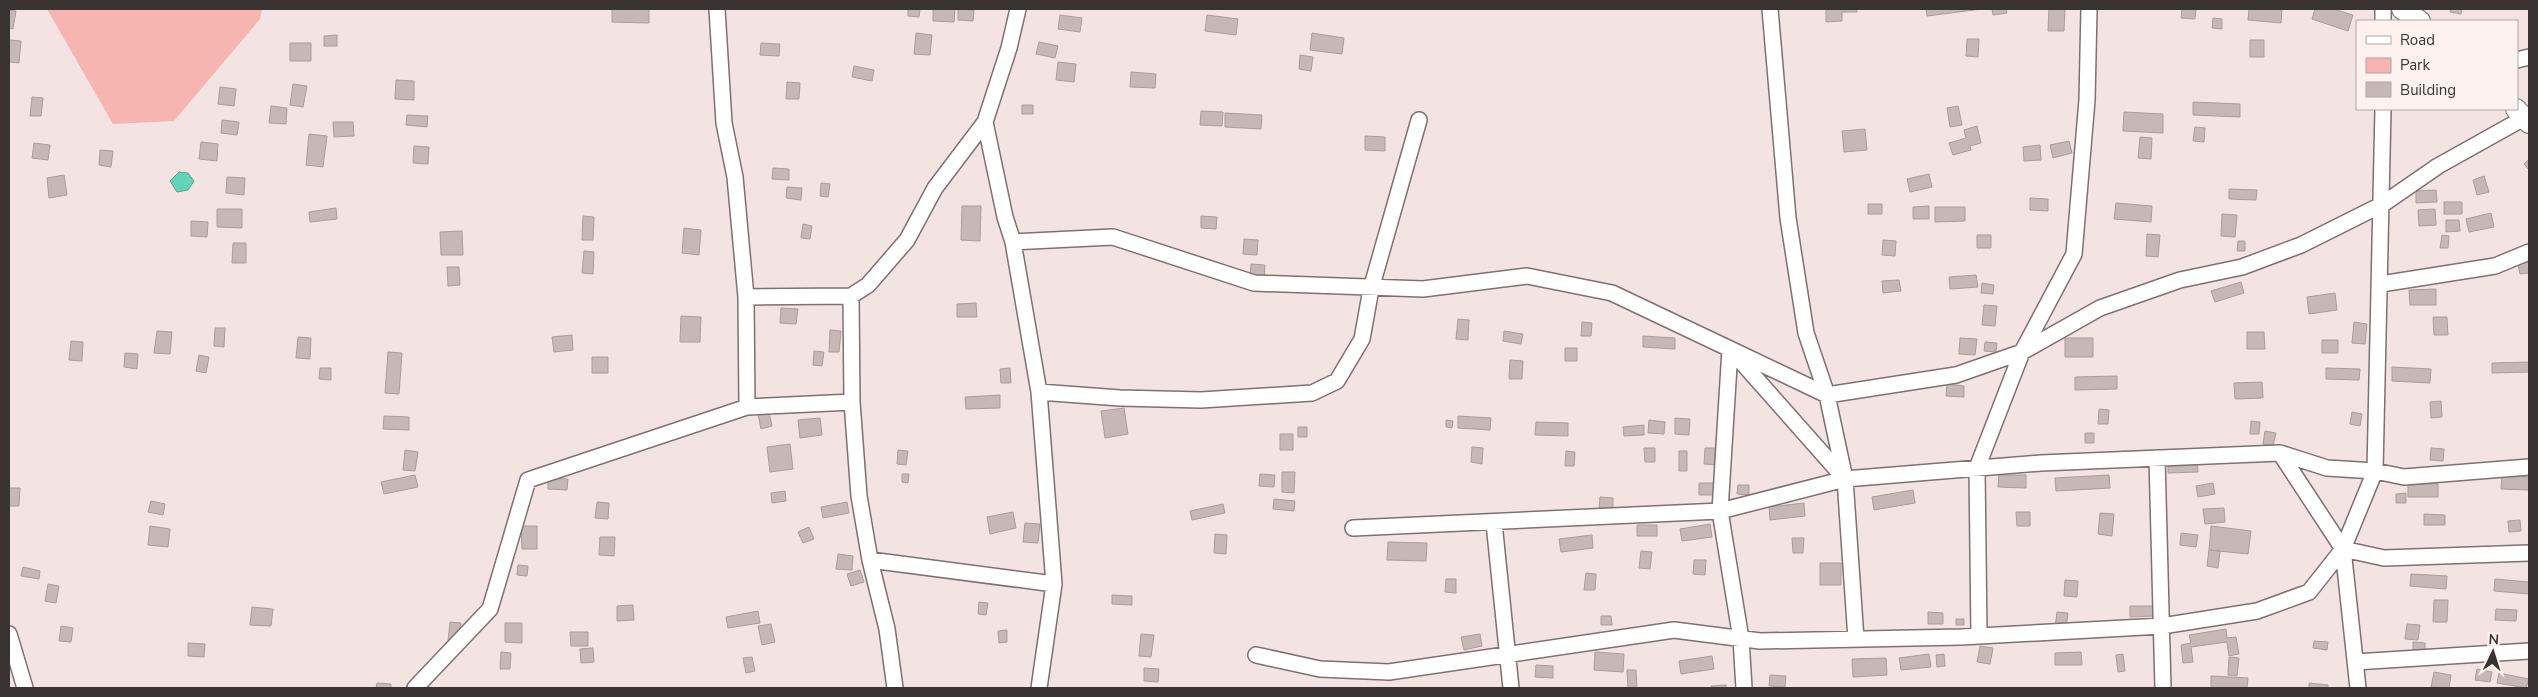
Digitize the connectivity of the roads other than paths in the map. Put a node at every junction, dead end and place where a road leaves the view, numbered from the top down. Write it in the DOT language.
graph roads {
  1 [pos="717,9"];
  2 [pos="1018,9"];
  3 [pos="1770,9"];
  4 [pos="2089,9"];
  5 [pos="2402,9"];
  6 [pos="2418,20"];
  7 [pos="2383,110"];
  8 [pos="2523,117"];
  9 [pos="1419,120"];
  10 [pos="985,122"];
  11 [pos="2383,204"];
  12 [pos="1014,242"];
  13 [pos="2529,252"];
  14 [pos="2380,284"];
  15 [pos="1371,289"];
  16 [pos="851,296"];
  17 [pos="746,297"];
  18 [pos="1730,349"];
  19 [pos="2022,352"];
  20 [pos="1039,392"];
  21 [pos="1827,395"];
  22 [pos="852,402"];
  23 [pos="747,407"];
  24 [pos="2280,453"];
  25 [pos="2157,458"];
  26 [pos="2529,467"];
  27 [pos="1976,468"];
  28 [pos="2376,471"];
  29 [pos="1845,479"];
  30 [pos="1720,511"];
  31 [pos="1494,523"];
  32 [pos="1353,528"];
  33 [pos="2343,549"];
  34 [pos="2529,553"];
  35 [pos="870,560"];
  36 [pos="1054,584"];
  37 [pos="2162,626"];
  38 [pos="9,634"];
  39 [pos="1979,636"];
  40 [pos="1741,638"];
  41 [pos="1856,639"];
  42 [pos="2529,651"];
  43 [pos="1256,655"];
  44 [pos="1508,655"];
  45 [pos="2355,662"];
  46 [pos="25,688"];
  47 [pos="415,688"];
  48 [pos="895,688"];
  49 [pos="1039,688"];
  50 [pos="1511,688"];
  51 [pos="1744,688"];
  52 [pos="2163,688"];
  53 [pos="2358,688"];
  1 -- 17 [label="street"];
  2 -- 10 [label="street"];
  3 -- 21 [label="street"];
  4 -- 19 [label="street"];
  5 -- 6 [label="street"];
  7 -- 11 [label="street"];
  8 -- 11 [label="street"];
  9 -- 15 [label="street"];
  10 -- 12 [label="street"];
  10 -- 16 [label="street"];
  11 -- 14 [label="street"];
  11 -- 19 [label="street"];
  12 -- 15 [label="street"];
  12 -- 20 [label="street"];
  13 -- 14 [label="street"];
  14 -- 28 [label="street"];
  15 -- 18 [label="street"];
  15 -- 20 [label="street"];
  16 -- 17 [label="street"];
  16 -- 22 [label="street"];
  17 -- 23 [label="street"];
  18 -- 21 [label="street"];
  18 -- 29 [label="street"];
  18 -- 30 [label="street"];
  19 -- 21 [label="street"];
  19 -- 27 [label="street"];
  20 -- 36 [label="street"];
  21 -- 29 [label="street"];
  22 -- 23 [label="street"];
  22 -- 35 [label="street"];
  23 -- 47 [label="street"];
  24 -- 25 [label="street"];
  24 -- 28 [label="street"];
  24 -- 33 [label="street"];
  25 -- 27 [label="street"];
  25 -- 37 [label="street"];
  26 -- 28 [label="street"];
  27 -- 29 [label="street"];
  27 -- 39 [label="street"];
  28 -- 33 [label="street"];
  29 -- 30 [label="street"];
  29 -- 41 [label="street"];
  30 -- 31 [label="street"];
  30 -- 40 [label="street"];
  31 -- 32 [label="street"];
  31 -- 44 [label="street"];
  33 -- 34 [label="street"];
  33 -- 37 [label="street"];
  33 -- 45 [label="street"];
  35 -- 36 [label="street"];
  35 -- 48 [label="street"];
  36 -- 49 [label="street"];
  37 -- 39 [label="street"];
  37 -- 52 [label="street"];
  38 -- 46 [label="street"];
  39 -- 41 [label="street"];
  40 -- 41 [label="street"];
  40 -- 44 [label="street"];
  40 -- 51 [label="street"];
  42 -- 45 [label="street"];
  43 -- 44 [label="street"];
  44 -- 50 [label="street"];
  45 -- 53 [label="street"];
}
